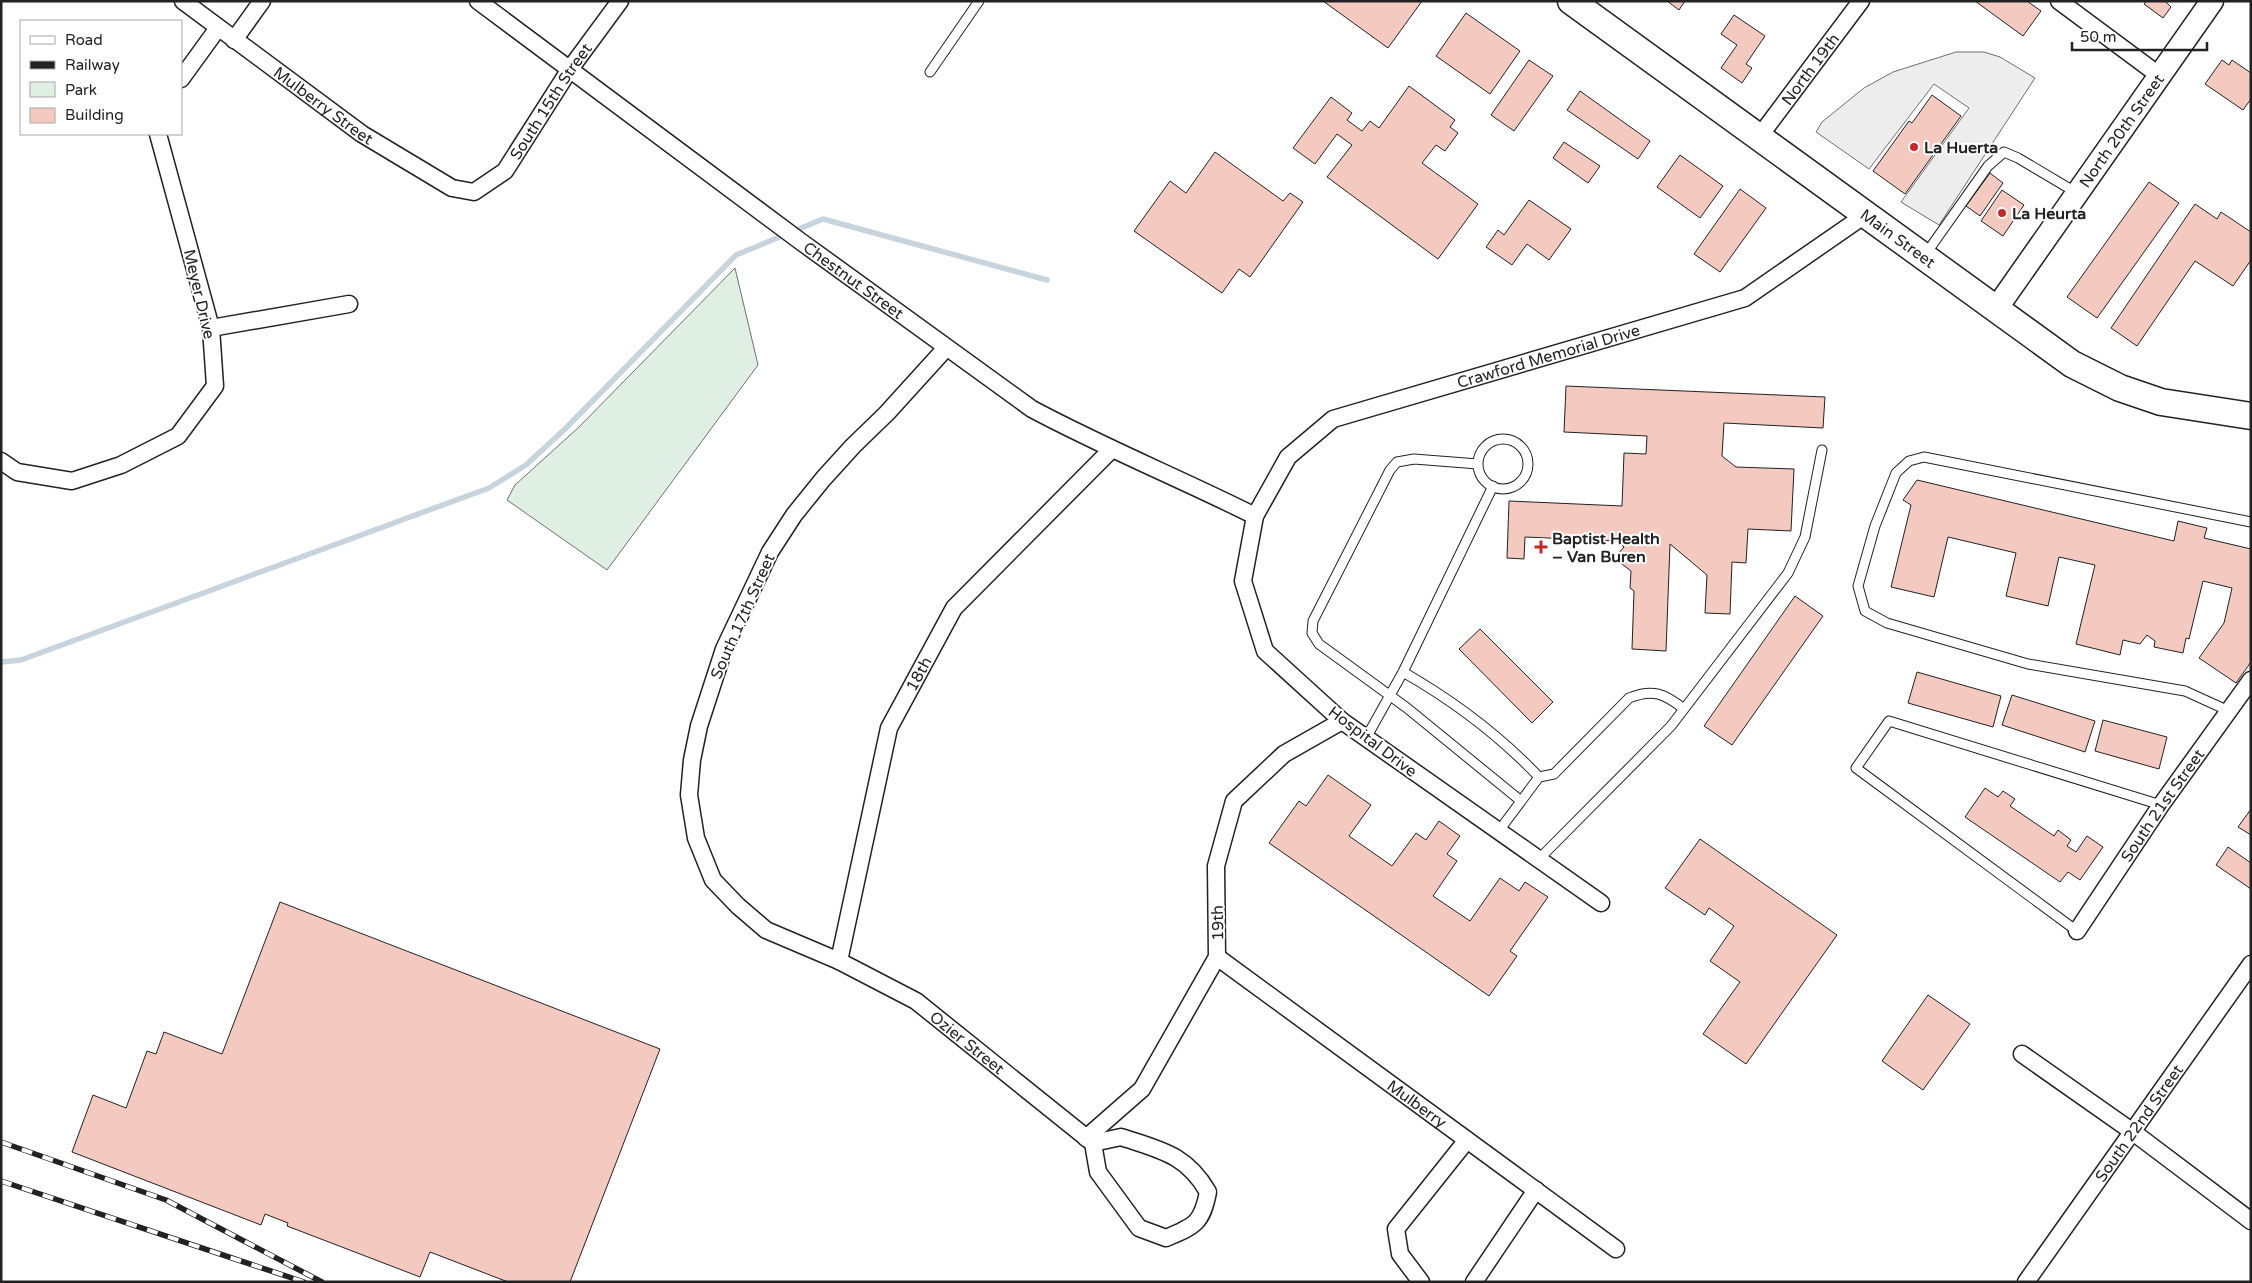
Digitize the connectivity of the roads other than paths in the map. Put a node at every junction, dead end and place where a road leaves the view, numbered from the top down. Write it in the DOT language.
graph roads {
  1 [pos="183,1"];
  2 [pos="262,1"];
  3 [pos="478,1"];
  4 [pos="620,1"];
  5 [pos="979,1"];
  6 [pos="1571,1"];
  7 [pos="1861,1"];
  8 [pos="2059,1"];
  9 [pos="2212,1"];
  10 [pos="218,28"];
  11 [pos="234,40"];
  12 [pos="570,69"];
  13 [pos="930,72"];
  14 [pos="2160,76"];
  15 [pos="182,78"];
  16 [pos="158,135"];
  17 [pos="1759,137"];
  18 [pos="474,192"];
  19 [pos="2077,193"];
  20 [pos="1865,215"];
  21 [pos="1924,257"];
  22 [pos="348,304"];
  23 [pos="1996,310"];
  24 [pos="211,328"];
  25 [pos="946,348"];
  26 [pos="2251,416"];
  27 [pos="1112,449"];
  28 [pos="1822,450"];
  29 [pos="1,461"];
  30 [pos="1478,464"];
  31 [pos="1493,486"];
  32 [pos="1255,516"];
  33 [pos="2251,522"];
  34 [pos="1402,672"];
  35 [pos="2251,680"];
  36 [pos="1390,695"];
  37 [pos="1684,709"];
  38 [pos="2229,711"];
  39 [pos="1342,721"];
  40 [pos="1366,738"];
  41 [pos="1540,777"];
  42 [pos="1521,801"];
  43 [pos="2161,805"];
  44 [pos="1498,832"];
  45 [pos="1538,860"];
  46 [pos="1601,903"];
  47 [pos="2077,931"];
  48 [pos="1217,956"];
  49 [pos="839,961"];
  50 [pos="2251,964"];
  51 [pos="2022,1054"];
  52 [pos="2133,1132"];
  53 [pos="1090,1140"];
  54 [pos="1467,1140"];
  55 [pos="1536,1190"];
  56 [pos="2251,1221"];
  57 [pos="1616,1249"];
  58 [pos="1422,1282"];
  59 [pos="1474,1282"];
  60 [pos="2026,1282"];
  1 -- 10 [label="street, Mulberry Street"];
  2 -- 11 [label="street"];
  3 -- 12 [label="street, Chestnut Street"];
  4 -- 12 [label="street, South 15th Street"];
  5 -- 13 [label="lane"];
  6 -- 17 [label="main road, Main Street"];
  7 -- 17 [label="street, North 19th"];
  8 -- 14 [label="street"];
  9 -- 14 [label="street, North 20th Street"];
  10 -- 11 [label="street, Mulberry Street"];
  10 -- 15 [label="street"];
  11 -- 18 [label="street, Mulberry Street"];
  12 -- 18 [label="street, South 15th Street"];
  12 -- 25 [label="street, Chestnut Street"];
  14 -- 19 [label="street, North 20th Street"];
  16 -- 24 [label="street, Meyer Drive"];
  17 -- 20 [label="main road, Main Street"];
  19 -- 21 [label="lane"];
  19 -- 23 [label="street, North 20th Street"];
  20 -- 21 [label="main road, Main Street"];
  20 -- 32 [label="street, Crawford Memorial Drive"];
  21 -- 23 [label="main road, Main Street"];
  22 -- 24 [label="street"];
  23 -- 26 [label="main road, Main Street"];
  24 -- 29 [label="street, Meyer Drive"];
  25 -- 27 [label="street, Chestnut Street"];
  25 -- 49 [label="street, South 17th Street"];
  27 -- 32 [label="street, Chestnut Street"];
  27 -- 49 [label="street, 18th"];
  28 -- 37 [label="lane"];
  30 -- 31 [label="lane"];
  30 -- 31 [label="lane"];
  30 -- 36 [label="lane"];
  31 -- 34 [label="lane"];
  32 -- 39 [label="street, Hospital Drive"];
  33 -- 38 [label="lane"];
  34 -- 36 [label="lane"];
  34 -- 41 [label="lane"];
  35 -- 38 [label="street, South 21st Street"];
  36 -- 40 [label="lane"];
  36 -- 42 [label="lane"];
  37 -- 41 [label="lane"];
  37 -- 45 [label="lane"];
  38 -- 43 [label="street, South 21st Street"];
  39 -- 40 [label="street, Hospital Drive"];
  39 -- 48 [label="street, 19th"];
  40 -- 44 [label="street, Hospital Drive"];
  41 -- 42 [label="lane"];
  42 -- 44 [label="lane"];
  43 -- 47 [label="street, South 21st Street"];
  43 -- 47 [label="lane"];
  44 -- 45 [label="street, Hospital Drive"];
  45 -- 46 [label="street, Hospital Drive"];
  48 -- 53 [label="street, 19th"];
  48 -- 54 [label="street, Mulberry"];
  49 -- 53 [label="street, Ozier Street"];
  50 -- 52 [label="street, South 22nd Street"];
  51 -- 52 [label="street"];
  52 -- 56 [label="street"];
  52 -- 60 [label="street, South 22nd Street"];
  53 -- 53 [label="street"];
  54 -- 55 [label="street, Mulberry"];
  54 -- 58 [label="street"];
  55 -- 57 [label="street, Mulberry"];
  55 -- 59 [label="street"];
}
